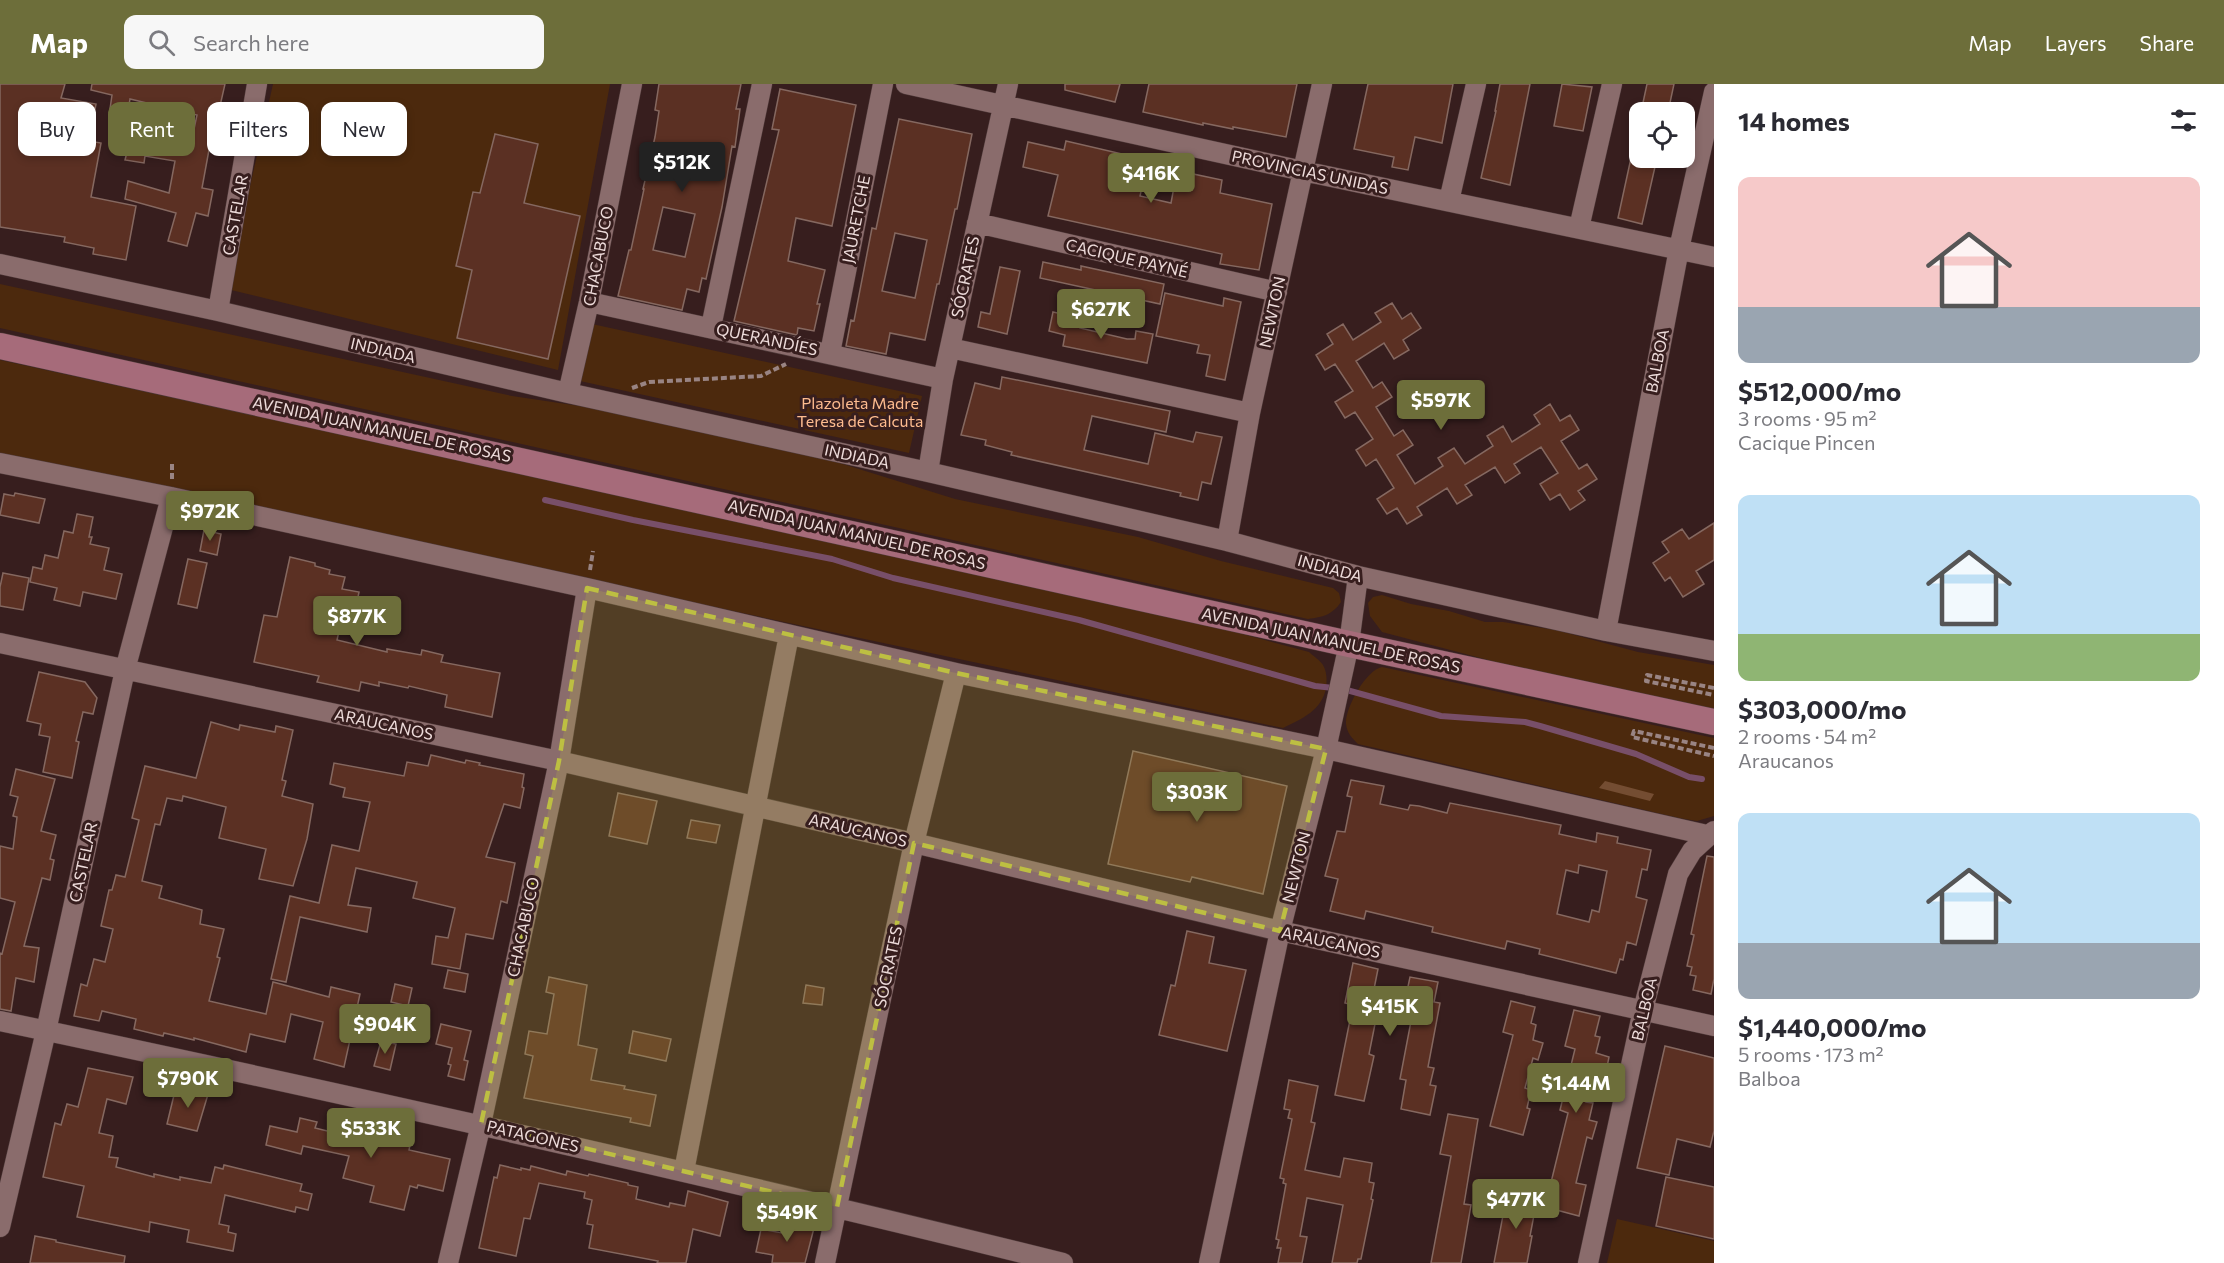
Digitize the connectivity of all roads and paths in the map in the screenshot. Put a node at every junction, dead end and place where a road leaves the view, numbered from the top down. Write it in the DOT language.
graph roads {
  1 [pos="257,84"];
  2 [pos="632,84"];
  3 [pos="762,84"];
  4 [pos="883,84"];
  5 [pos="906,84"];
  6 [pos="1008,84"];
  7 [pos="1322,84"];
  8 [pos="1476,84"];
  9 [pos="1612,84"];
  10 [pos="1714,92"];
  11 [pos="1003,105"];
  12 [pos="1303,171"];
  13 [pos="1449,201"];
  14 [pos="977,223"];
  15 [pos="1579,228"];
  16 [pos="1679,249"];
  17 [pos="1714,257"];
  18 [pos="0,264"];
  19 [pos="1277,292"];
  20 [pos="589,302"];
  21 [pos="218,311"];
  22 [pos="711,327"];
  23 [pos="0,345"];
  24 [pos="950,348"];
  25 [pos="823,352"];
  26 [pos="943,379"];
  27 [pos="628,389"];
  28 [pos="568,393"];
  29 [pos="1250,413"];
  30 [pos="0,463"];
  31 [pos="928,472"];
  32 [pos="171,497"];
  33 [pos="1227,541"];
  34 [pos="1358,576"];
  35 [pos="586,588"];
  36 [pos="1606,631"];
  37 [pos="789,635"];
  38 [pos="0,643"];
  39 [pos="1349,644"];
  40 [pos="1714,651"];
  41 [pos="125,670"];
  42 [pos="957,673"];
  43 [pos="1714,688"];
  44 [pos="1714,695"];
  45 [pos="1714,722"];
  46 [pos="1326,748"];
  47 [pos="1714,748"];
  48 [pos="1714,756"];
  49 [pos="559,761"];
  50 [pos="756,806"];
  51 [pos="1711,833"];
  52 [pos="914,843"];
  53 [pos="1280,931"];
  54 [pos="1643,1010"];
  55 [pos="0,1021"];
  56 [pos="1714,1026"];
  57 [pos="46,1031"];
  58 [pos="480,1124"];
  59 [pos="684,1172"];
  60 [pos="837,1207"];
  61 [pos="0,1227"];
  62 [pos="448,1263"];
  63 [pos="825,1263"];
  64 [pos="1063,1263"];
  65 [pos="1209,1263"];
  66 [pos="1588,1263"];
  1 -- 21 [label="street, CASTELAR"];
  2 -- 20 [label="street, CHACABUCO"];
  3 -- 22 [label="street"];
  4 -- 25 [label="street, JAURETCHE"];
  5 -- 11 [label="street, PROVINCIAS UNIDAS"];
  6 -- 11 [label="street, SÓCRATES"];
  7 -- 12 [label="street, NEWTON"];
  8 -- 13 [label="street"];
  9 -- 15 [label="street"];
  10 -- 16 [label="street, BALBOA"];
  11 -- 12 [label="street, PROVINCIAS UNIDAS"];
  11 -- 14 [label="street, SÓCRATES"];
  12 -- 13 [label="street, PROVINCIAS UNIDAS"];
  12 -- 19 [label="street, NEWTON"];
  13 -- 15 [label="street, PROVINCIAS UNIDAS"];
  14 -- 19 [label="street, CACIQUE PAYNÉ"];
  14 -- 24 [label="street, SÓCRATES"];
  15 -- 16 [label="street, PROVINCIAS UNIDAS"];
  16 -- 17 [label="street, PROVINCIAS UNIDAS"];
  16 -- 36 [label="street, BALBOA"];
  18 -- 21 [label="street, INDIADA"];
  19 -- 29 [label="street, NEWTON"];
  20 -- 22 [label="street, QUERANDÍES"];
  20 -- 28 [label="street, CHACABUCO"];
  21 -- 28 [label="street, INDIADA"];
  22 -- 25 [label="street, QUERANDÍES"];
  23 -- 39 [label="main road, AVENIDA JUAN MANUEL DE ROSAS"];
  24 -- 26 [label="street, SÓCRATES"];
  24 -- 29 [label="street"];
  25 -- 26 [label="street, QUERANDÍES"];
  25 -- 27 [label="path"];
  26 -- 31 [label="street, SÓCRATES"];
  28 -- 31 [label="street, INDIADA"];
  29 -- 33 [label="street, NEWTON"];
  30 -- 32 [label="street"];
  31 -- 33 [label="street, INDIADA"];
  32 -- 35 [label="street"];
  32 -- 41 [label="street, CASTELAR"];
  33 -- 34 [label="street, INDIADA"];
  34 -- 36 [label="street, INDIADA"];
  34 -- 39 [label="street, NEWTON"];
  35 -- 37 [label="street"];
  35 -- 49 [label="street, CHACABUCO"];
  36 -- 40 [label="street, INDIADA"];
  37 -- 42 [label="street"];
  37 -- 50 [label="street"];
  38 -- 41 [label="street, ARAUCANOS"];
  39 -- 45 [label="main road, AVENIDA JUAN MANUEL DE ROSAS"];
  39 -- 46 [label="street, NEWTON"];
  41 -- 49 [label="street, ARAUCANOS"];
  41 -- 57 [label="street, CASTELAR"];
  42 -- 46 [label="street"];
  42 -- 52 [label="street, SÓCRATES"];
  43 -- 44 [label="path"];
  46 -- 51 [label="street"];
  46 -- 53 [label="street, NEWTON"];
  47 -- 48 [label="path"];
  49 -- 50 [label="street, ARAUCANOS"];
  49 -- 58 [label="street, CHACABUCO"];
  50 -- 52 [label="street, ARAUCANOS"];
  50 -- 59 [label="street"];
  51 -- 54 [label="street, BALBOA"];
  52 -- 53 [label="street, ARAUCANOS"];
  52 -- 60 [label="street, SÓCRATES"];
  53 -- 54 [label="street, ARAUCANOS"];
  53 -- 65 [label="street, NEWTON"];
  54 -- 56 [label="street, ARAUCANOS"];
  54 -- 66 [label="street, BALBOA"];
  55 -- 57 [label="street, PATAGONES"];
  57 -- 58 [label="street, PATAGONES"];
  57 -- 61 [label="street, CASTELAR"];
  58 -- 59 [label="street, PATAGONES"];
  58 -- 62 [label="street, CHACABUCO"];
  59 -- 60 [label="street, PATAGONES"];
  60 -- 63 [label="street, SÓCRATES"];
  60 -- 64 [label="street, PATAGONES"];
}
